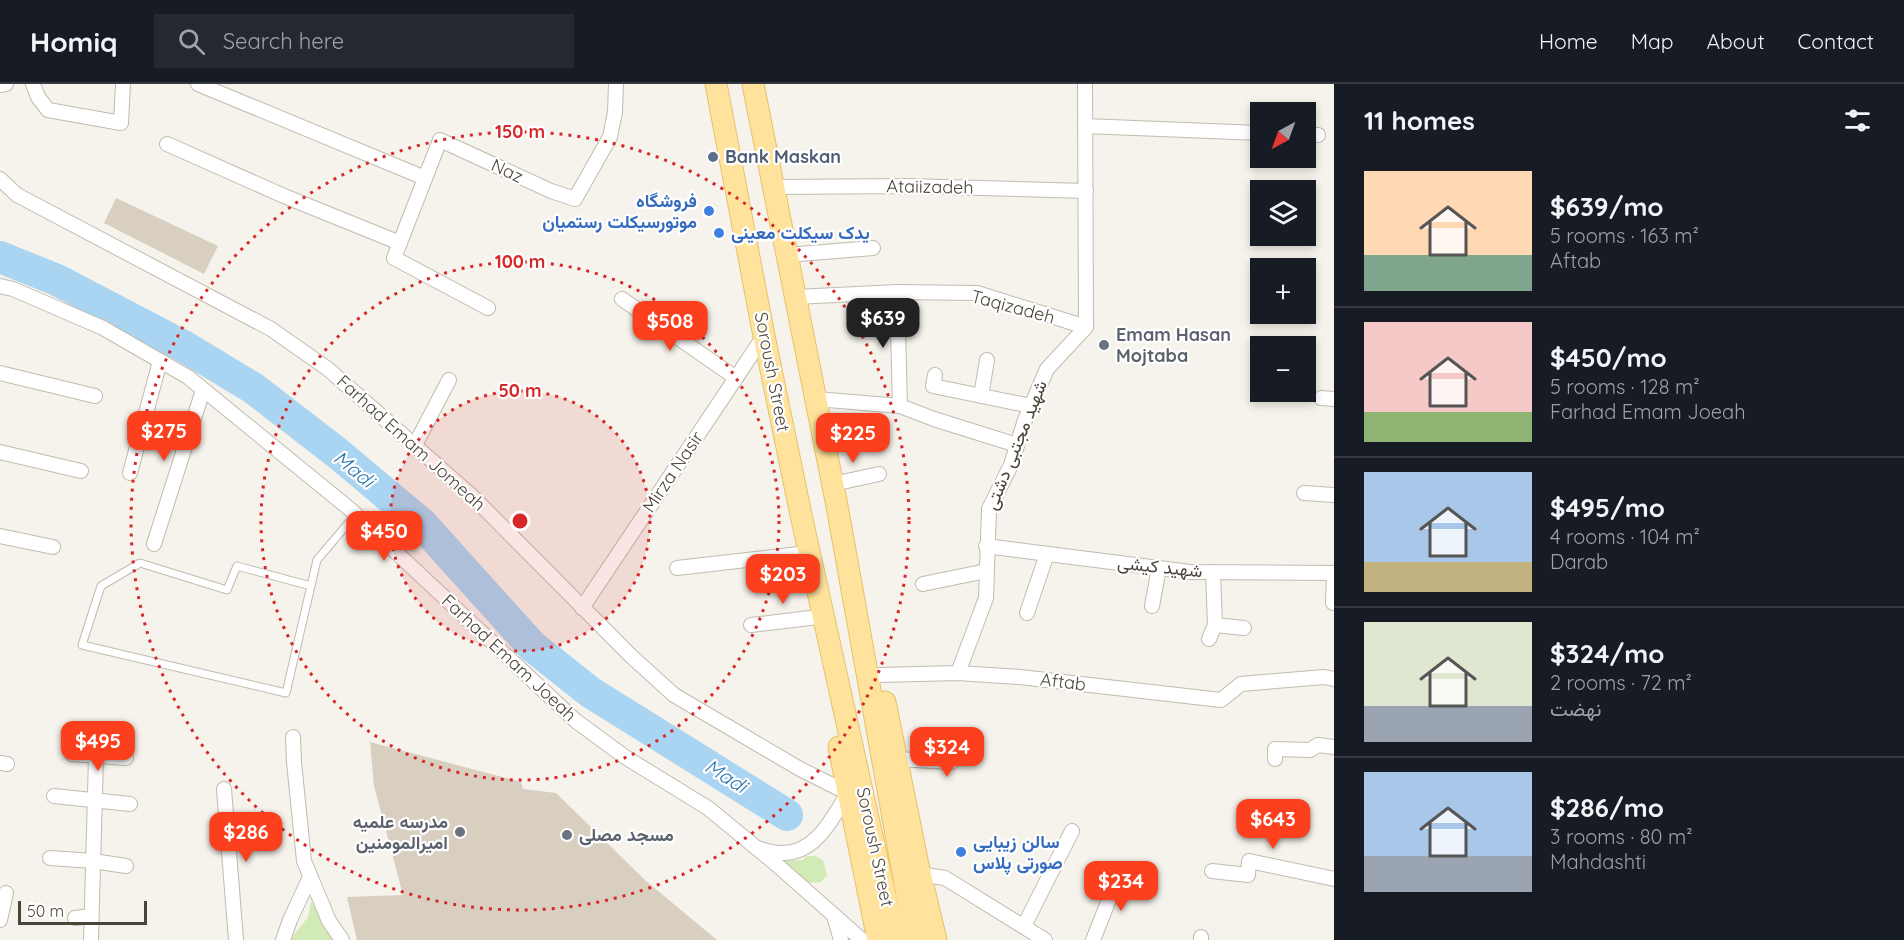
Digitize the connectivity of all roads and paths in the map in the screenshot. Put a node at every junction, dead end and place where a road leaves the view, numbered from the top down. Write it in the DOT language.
graph roads {
  1 [pos="6,84"];
  2 [pos="33,84"];
  3 [pos="123,84"];
  4 [pos="198,84"];
  5 [pos="616,84"];
  6 [pos="716,84"];
  7 [pos="724,84"];
  8 [pos="753,84"];
  9 [pos="1085,84"];
  10 [pos="0,85"];
  11 [pos="1085,126"];
  12 [pos="1250,133"];
  13 [pos="167,144"];
  14 [pos="730,157"];
  15 [pos="425,178"];
  16 [pos="0,179"];
  17 [pos="774,187"];
  18 [pos="1086,191"];
  19 [pos="400,243"];
  20 [pos="873,248"];
  21 [pos="787,255"];
  22 [pos="0,286"];
  23 [pos="897,292"];
  24 [pos="795,297"];
  25 [pos="622,299"];
  26 [pos="488,308"];
  27 [pos="1086,327"];
  28 [pos="764,336"];
  29 [pos="987,360"];
  30 [pos="160,361"];
  31 [pos="0,373"];
  32 [pos="935,375"];
  33 [pos="736,378"];
  34 [pos="449,380"];
  35 [pos="203,390"];
  36 [pos="95,396"];
  37 [pos="981,396"];
  38 [pos="816,399"];
  39 [pos="1031,405"];
  40 [pos="900,406"];
  41 [pos="414,445"];
  42 [pos="1017,445"];
  43 [pos="0,452"];
  44 [pos="81,471"];
  45 [pos="130,473"];
  46 [pos="879,474"];
  47 [pos="832,484"];
  48 [pos="1304,493"];
  49 [pos="1334,495"];
  50 [pos="837,506"];
  51 [pos="356,514"];
  52 [pos="801,515"];
  53 [pos="0,536"];
  54 [pos="154,544"];
  55 [pos="986,546"];
  56 [pos="53,547"];
  57 [pos="807,553"];
  58 [pos="1047,554"];
  59 [pos="677,568"];
  60 [pos="1159,568"];
  61 [pos="986,571"];
  62 [pos="1213,572"];
  63 [pos="1334,574"];
  64 [pos="923,584"];
  65 [pos="311,586"];
  66 [pos="1333,603"];
  67 [pos="1152,606"];
  68 [pos="582,608"];
  69 [pos="1027,613"];
  70 [pos="818,616"];
  71 [pos="752,625"];
  72 [pos="1215,625"];
  73 [pos="1244,628"];
  74 [pos="1209,639"];
  75 [pos="958,673"];
  76 [pos="878,675"];
  77 [pos="1334,679"];
  78 [pos="293,737"];
  79 [pos="957,737"];
  80 [pos="1334,747"];
  81 [pos="72,754"];
  82 [pos="96,757"];
  83 [pos="126,758"];
  84 [pos="897,759"];
  85 [pos="1275,759"];
  86 [pos="224,789"];
  87 [pos="848,793"];
  88 [pos="54,796"];
  89 [pos="95,800"];
  90 [pos="130,804"];
  91 [pos="1072,831"];
  92 [pos="757,848"];
  93 [pos="50,858"];
  94 [pos="93,861"];
  95 [pos="126,866"];
  96 [pos="1212,871"];
  97 [pos="1120,872"];
  98 [pos="920,874"];
  99 [pos="310,877"];
  100 [pos="1334,879"];
  101 [pos="6,893"];
  102 [pos="833,914"];
  103 [pos="91,916"];
  104 [pos="75,918"];
  105 [pos="0,920"];
  106 [pos="1024,926"];
  107 [pos="91,940"];
  108 [pos="236,940"];
  109 [pos="283,940"];
  110 [pos="342,940"];
  111 [pos="841,940"];
  112 [pos="862,940"];
  113 [pos="878,940"];
  114 [pos="895,940"];
  115 [pos="915,940"];
  116 [pos="936,940"];
  117 [pos="1045,940"];
  118 [pos="1093,940"];
  1 -- 10 [label="street"];
  2 -- 3 [label="street"];
  4 -- 15 [label="street"];
  5 -- 15 [label="street, Naz"];
  6 -- 14 [label="main road, Soroush Street"];
  7 -- 14 [label="lane"];
  8 -- 17 [label="main road, Soroush Street"];
  9 -- 11 [label="street"];
  11 -- 12 [label="street"];
  11 -- 18 [label="street"];
  13 -- 19 [label="street"];
  14 -- 28 [label="main road, Soroush Street"];
  15 -- 19 [label="street, Naz"];
  16 -- 41 [label="street, Farhad Emam Jomeah"];
  17 -- 18 [label="street, Ataiizadeh"];
  17 -- 21 [label="main road, Soroush Street"];
  18 -- 27 [label="street"];
  19 -- 26 [label="street"];
  20 -- 21 [label="street"];
  21 -- 24 [label="main road, Soroush Street"];
  22 -- 30 [label="street, Farhad Emam Joeah"];
  23 -- 24 [label="street, Taqizadeh"];
  23 -- 27 [label="street, Taqizadeh"];
  23 -- 40 [label="street"];
  24 -- 38 [label="main road, Soroush Street"];
  25 -- 33 [label="street"];
  27 -- 39 [label="street, شهید مجتبی دشتی"];
  28 -- 33 [label="street, Mirza Nasir"];
  28 -- 52 [label="main road, Soroush Street"];
  29 -- 37 [label="street"];
  30 -- 35 [label="street, Farhad Emam Joeah"];
  30 -- 45 [label="street"];
  31 -- 36 [label="street"];
  32 -- 37 [label="street"];
  33 -- 68 [label="street, Mirza Nasir"];
  34 -- 41 [label="street"];
  35 -- 51 [label="street, Farhad Emam Joeah"];
  35 -- 54 [label="street"];
  37 -- 39 [label="street"];
  38 -- 40 [label="street"];
  38 -- 47 [label="main road, Soroush Street"];
  39 -- 42 [label="street, شهید مجتبی دشتی"];
  40 -- 42 [label="street"];
  41 -- 68 [label="street, Farhad Emam Jomeah"];
  42 -- 55 [label="street, شهید مجتبی دشتی"];
  43 -- 44 [label="street"];
  46 -- 47 [label="street"];
  47 -- 50 [label="main road, Soroush Street"];
  48 -- 49 [label="street"];
  50 -- 76 [label="main road"];
  50 -- 115 [label="main road, Soroush Street"];
  51 -- 65 [label="lane"];
  51 -- 92 [label="street, Farhad Emam Joeah"];
  52 -- 57 [label="main road"];
  52 -- 114 [label="main road, Soroush Street"];
  53 -- 56 [label="street"];
  55 -- 58 [label="street, شهید کیشی"];
  55 -- 61 [label="street, شهید مجتبی دشتی"];
  57 -- 59 [label="street"];
  57 -- 70 [label="main road"];
  58 -- 60 [label="street, شهید کیشی"];
  58 -- 69 [label="street"];
  60 -- 62 [label="street, شهید کیشی"];
  60 -- 67 [label="street"];
  61 -- 64 [label="street"];
  61 -- 75 [label="street, شهید مجتبی دشتی"];
  62 -- 63 [label="street, شهید کیشی"];
  62 -- 72 [label="street"];
  63 -- 66 [label="street"];
  65 -- 65 [label="lane"];
  68 -- 87 [label="street, Farhad Emam Jomeah"];
  70 -- 71 [label="street"];
  70 -- 87 [label="main road"];
  72 -- 73 [label="street"];
  72 -- 74 [label="street"];
  75 -- 76 [label="street, Aftab"];
  75 -- 77 [label="street, Aftab"];
  76 -- 84 [label="main road"];
  78 -- 99 [label="street"];
  79 -- 84 [label="street"];
  80 -- 85 [label="street"];
  81 -- 82 [label="street"];
  82 -- 83 [label="street"];
  82 -- 89 [label="street"];
  84 -- 98 [label="main road"];
  86 -- 108 [label="street"];
  87 -- 92 [label="street"];
  87 -- 113 [label="main road"];
  88 -- 89 [label="street"];
  89 -- 90 [label="street"];
  89 -- 94 [label="street"];
  91 -- 106 [label="street"];
  92 -- 102 [label="street, Farhad Emam Joeah"];
  93 -- 94 [label="street"];
  94 -- 95 [label="street"];
  94 -- 103 [label="street"];
  96 -- 100 [label="street"];
  97 -- 118 [label="street"];
  98 -- 106 [label="street"];
  98 -- 116 [label="main road"];
  99 -- 109 [label="street"];
  99 -- 110 [label="street"];
  101 -- 105 [label="street"];
  102 -- 111 [label="street"];
  102 -- 112 [label="street, Farhad Emam Joeah"];
  103 -- 104 [label="street"];
  103 -- 107 [label="street"];
  106 -- 117 [label="street"];
}
